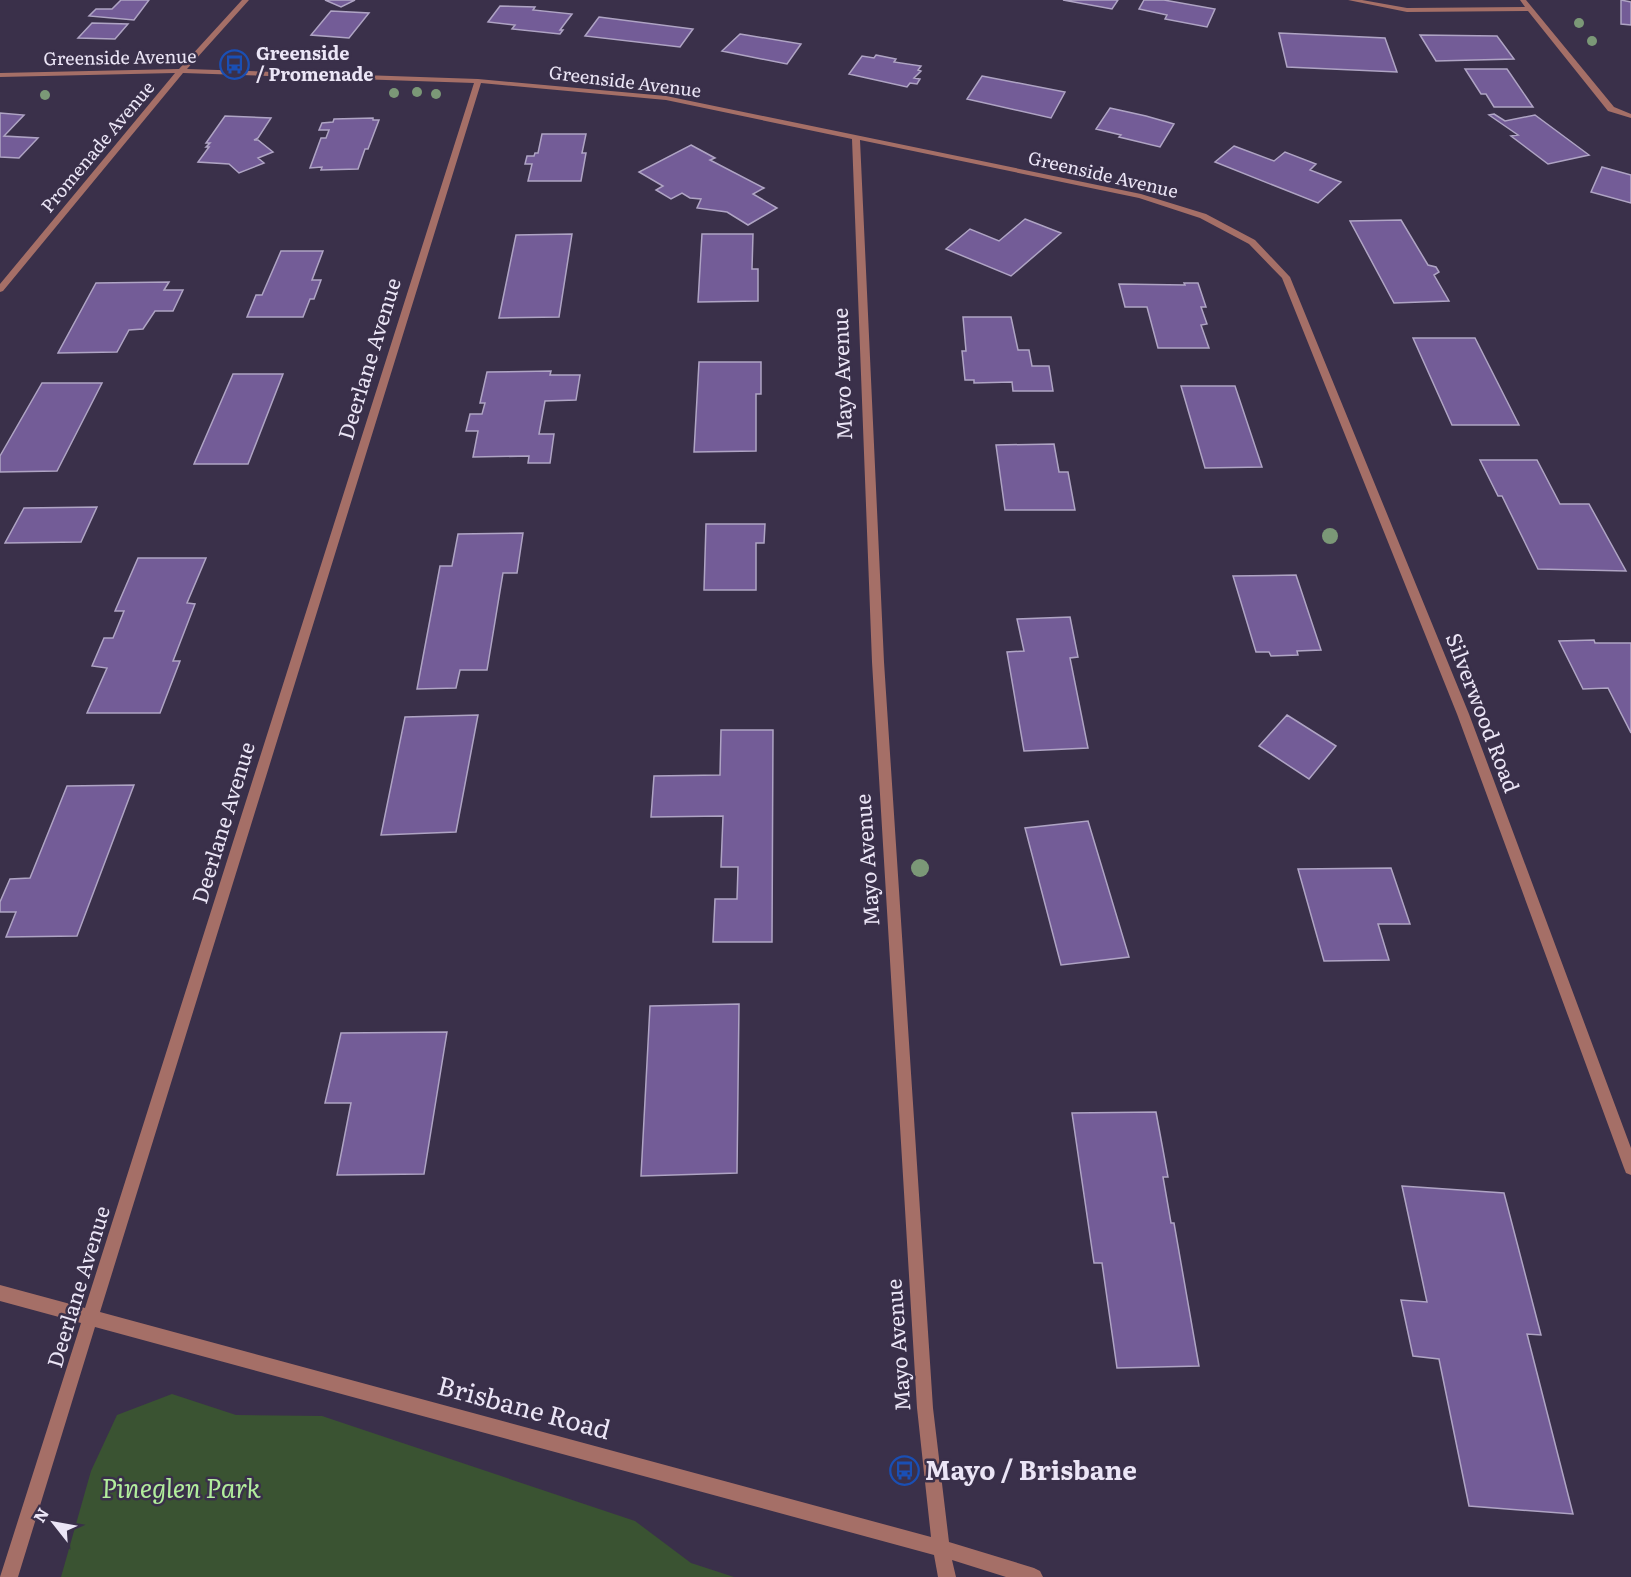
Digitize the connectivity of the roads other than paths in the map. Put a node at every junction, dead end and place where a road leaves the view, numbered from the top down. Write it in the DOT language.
graph roads {
  1 [pos="246,0"];
  2 [pos="1351,0"];
  3 [pos="1523,0"];
  4 [pos="1530,9"];
  5 [pos="181,71"];
  6 [pos="0,75"];
  7 [pos="478,81"];
  8 [pos="1631,116"];
  9 [pos="856,138"];
  10 [pos="1286,277"];
  11 [pos="0,289"];
  12 [pos="1631,1168"];
  13 [pos="0,1293"];
  14 [pos="89,1317"];
  15 [pos="941,1548"];
  16 [pos="9,1577"];
  17 [pos="947,1577"];
  18 [pos="1034,1577"];
  1 -- 5 [label="street, Promenade Avenue"];
  2 -- 4 [label="street"];
  3 -- 4 [label="street"];
  4 -- 8 [label="street"];
  5 -- 6 [label="street, Greenside Avenue"];
  5 -- 7 [label="street, Greenside Avenue"];
  5 -- 11 [label="street, Promenade Avenue"];
  7 -- 9 [label="street, Greenside Avenue"];
  7 -- 14 [label="street, Deerlane Avenue"];
  9 -- 10 [label="street, Greenside Avenue"];
  9 -- 15 [label="street, Mayo Avenue"];
  10 -- 12 [label="street, Silverwood Road"];
  13 -- 14 [label="street, Brisbane Road"];
  14 -- 15 [label="street, Brisbane Road"];
  14 -- 16 [label="street, Deerlane Avenue"];
  15 -- 17 [label="street, Mayo Avenue"];
  15 -- 18 [label="street, Brisbane Road"];
}
